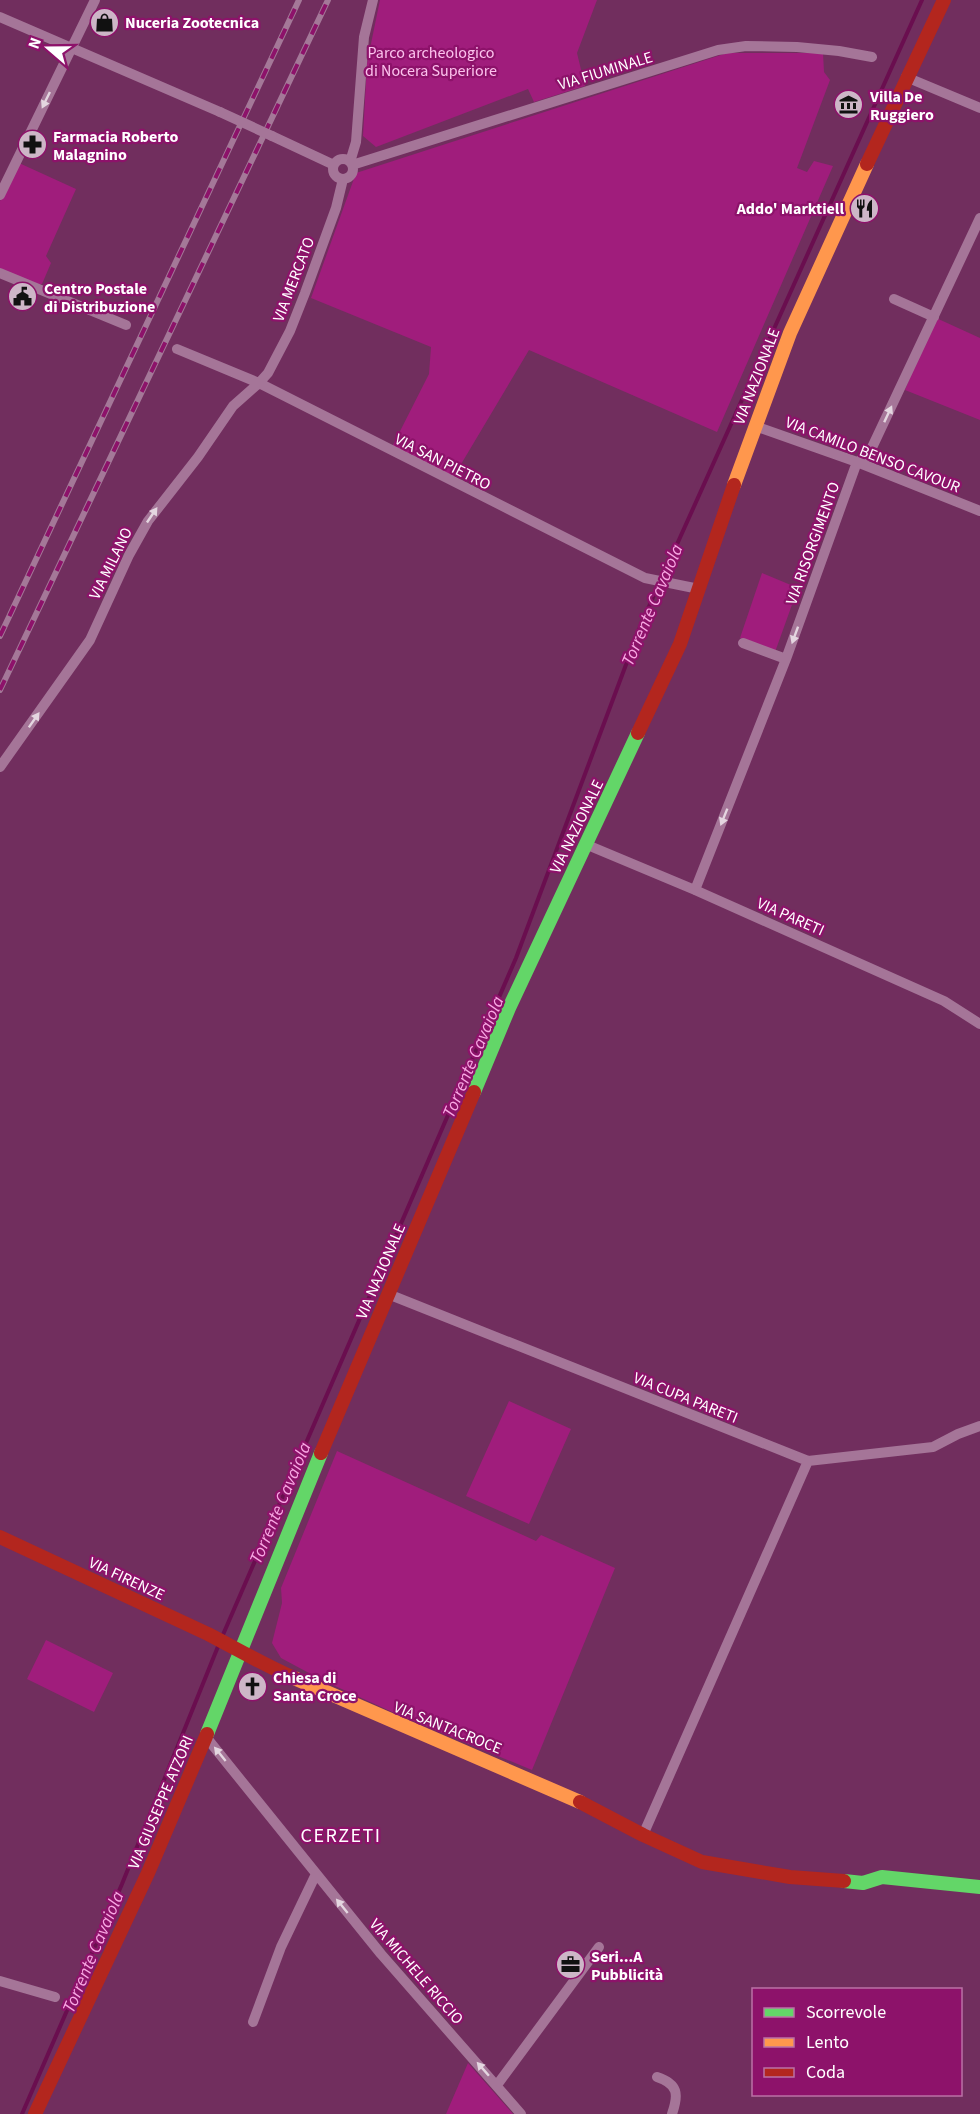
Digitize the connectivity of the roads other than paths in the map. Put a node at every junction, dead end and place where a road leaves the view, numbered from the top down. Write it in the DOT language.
graph roads {
  1 [pos="95,0"];
  2 [pos="373,0"];
  3 [pos="944,0"];
  4 [pos="0,17"];
  5 [pos="71,47"];
  6 [pos="872,57"];
  7 [pos="906,77"];
  8 [pos="980,108"];
  9 [pos="351,163"];
  10 [pos="334,165"];
  11 [pos="343,179"];
  12 [pos="0,195"];
  13 [pos="980,218"];
  14 [pos="0,273"];
  15 [pos="894,299"];
  16 [pos="934,317"];
  17 [pos="126,325"];
  18 [pos="177,349"];
  19 [pos="260,383"];
  20 [pos="755,426"];
  21 [pos="857,462"];
  22 [pos="980,511"];
  23 [pos="699,589"];
  24 [pos="743,643"];
  25 [pos="786,659"];
  26 [pos="0,767"];
  27 [pos="585,844"];
  28 [pos="695,890"];
  29 [pos="976,1021"];
  30 [pos="388,1294"];
  31 [pos="980,1426"];
  32 [pos="808,1461"];
  33 [pos="0,1537"];
  34 [pos="236,1648"];
  35 [pos="235,1665"];
  36 [pos="206,1737"];
  37 [pos="643,1835"];
  38 [pos="316,1874"];
  39 [pos="980,1887"];
  40 [pos="599,1947"];
  41 [pos="0,1981"];
  42 [pos="55,1997"];
  43 [pos="253,2022"];
  44 [pos="657,2077"];
  45 [pos="496,2085"];
  46 [pos="35,2114"];
  47 [pos="521,2114"];
  48 [pos="672,2114"];
  1 -- 5 [label="street"];
  2 -- 9 [label="street"];
  3 -- 7 [label="main road, VIA NAZIONALE"];
  4 -- 5 [label="street"];
  5 -- 10 [label="street, bridge"];
  5 -- 12 [label="street, one-way"];
  6 -- 9 [label="street, VIA FIUMINALE"];
  7 -- 8 [label="street"];
  7 -- 20 [label="main road, VIA NAZIONALE"];
  9 -- 10 [label="street"];
  9 -- 11 [label="street"];
  10 -- 11 [label="street"];
  11 -- 19 [label="street, VIA MERCATO"];
  13 -- 16 [label="street, VIA RISORGIMENTO"];
  14 -- 17 [label="street"];
  15 -- 16 [label="street"];
  21 -- 16 [label="street, VIA RISORGIMENTO, one-way"];
  18 -- 19 [label="street, VIA SAN PIETRO"];
  19 -- 23 [label="street, VIA SAN PIETRO"];
  26 -- 19 [label="street, VIA MILANO, one-way"];
  20 -- 21 [label="street, VIA CAMILO BENSO CAVOUR"];
  20 -- 23 [label="main road, VIA NAZIONALE"];
  21 -- 22 [label="street, VIA CAMILO BENSO CAVOUR"];
  21 -- 25 [label="street, VIA RISORGIMENTO, one-way"];
  23 -- 27 [label="main road, VIA NAZIONALE"];
  24 -- 25 [label="street"];
  25 -- 28 [label="street, VIA RISORGIMENTO, one-way"];
  27 -- 28 [label="street, VIA PARETI"];
  27 -- 30 [label="main road, VIA NAZIONALE"];
  28 -- 29 [label="street, VIA PARETI"];
  30 -- 32 [label="street, VIA CUPA PARETI"];
  30 -- 34 [label="main road, VIA NAZIONALE"];
  31 -- 32 [label="street, VIA CUPA PARETI"];
  32 -- 37 [label="street"];
  33 -- 34 [label="main road, VIA FIRENZE"];
  34 -- 35 [label="main road, VIA NAZIONALE"];
  34 -- 37 [label="main road, VIA SANTACROCE"];
  35 -- 36 [label="main road, VIA GIUSEPPE ATZORI"];
  38 -- 36 [label="street, VIA MICHELE RICCIO, one-way"];
  36 -- 46 [label="main road, VIA GIUSEPPE ATZORI"];
  37 -- 39 [label="main road, VIA SANTACROCE"];
  38 -- 43 [label="street"];
  45 -- 38 [label="street, VIA MICHELE RICCIO, one-way"];
  40 -- 45 [label="street"];
  41 -- 42 [label="street"];
  44 -- 48 [label="street"];
  45 -- 47 [label="street, VIA MICHELE RICCIO"];
}
